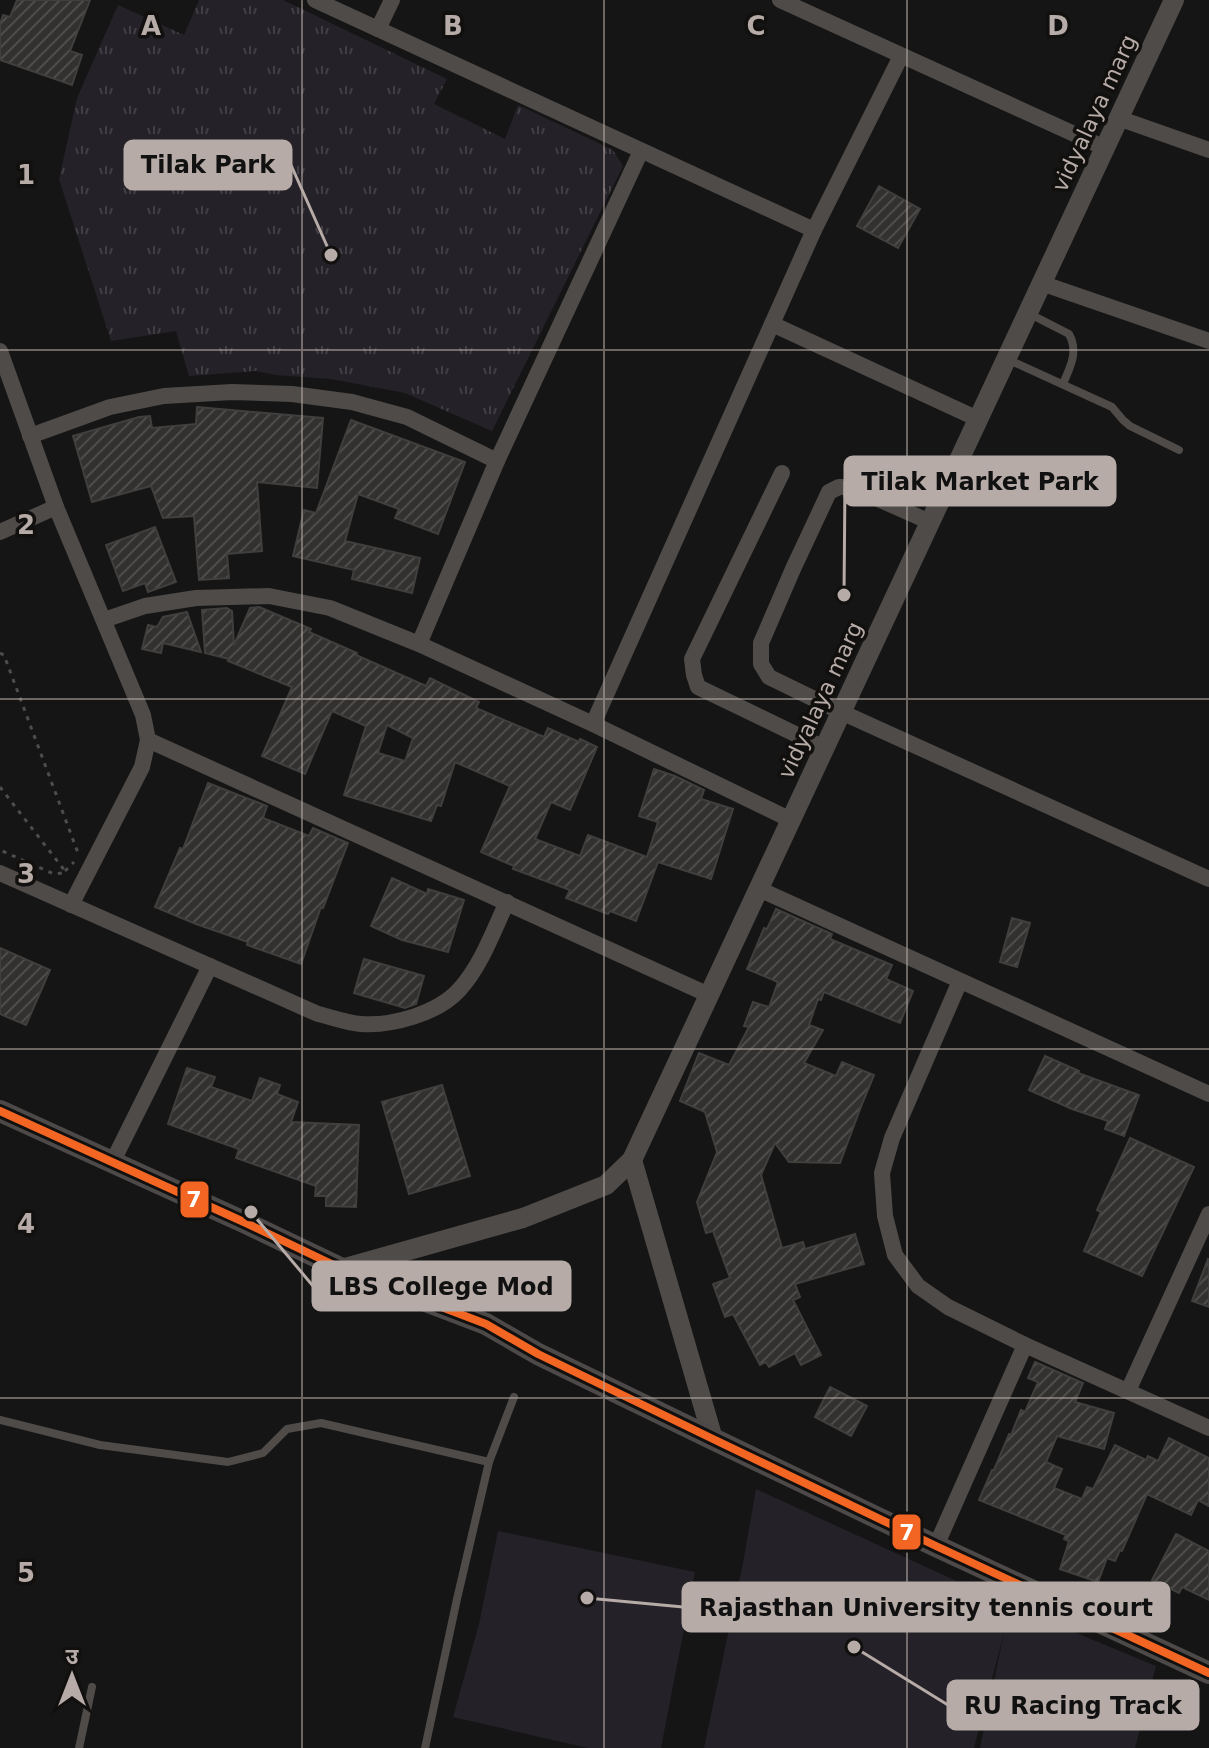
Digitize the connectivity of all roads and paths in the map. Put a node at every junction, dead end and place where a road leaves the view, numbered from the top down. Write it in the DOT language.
graph roads {
  1 [pos="315,0"];
  2 [pos="392,0"];
  3 [pos="780,0"];
  4 [pos="1174,0"];
  5 [pos="378,29"];
  6 [pos="901,56"];
  7 [pos="1118,118"];
  8 [pos="1105,148"];
  9 [pos="1209,150"];
  10 [pos="641,151"];
  11 [pos="814,230"];
  12 [pos="1041,283"];
  13 [pos="1028,313"];
  14 [pos="772,324"];
  15 [pos="1209,341"];
  16 [pos="0,351"];
  17 [pos="1006,358"];
  18 [pos="1063,384"];
  19 [pos="978,419"];
  20 [pos="30,436"];
  21 [pos="1179,450"];
  22 [pos="497,461"];
  23 [pos="782,473"];
  24 [pos="56,507"];
  25 [pos="930,522"];
  26 [pos="0,532"];
  27 [pos="104,620"];
  28 [pos="419,644"];
  29 [pos="0,653"];
  30 [pos="841,712"];
  31 [pos="593,724"];
  32 [pos="148,740"];
  33 [pos="824,748"];
  34 [pos="0,787"];
  35 [pos="791,820"];
  36 [pos="0,850"];
  37 [pos="65,871"];
  38 [pos="0,873"];
  39 [pos="1209,879"];
  40 [pos="759,889"];
  41 [pos="507,902"];
  42 [pos="71,905"];
  43 [pos="210,966"];
  44 [pos="960,981"];
  45 [pos="709,995"];
  46 [pos="1209,1094"];
  47 [pos="0,1111"];
  48 [pos="632,1160"];
  49 [pos="113,1161"];
  50 [pos="1209,1214"];
  51 [pos="342,1269"];
  52 [pos="1025,1345"];
  53 [pos="1128,1391"];
  54 [pos="514,1397"];
  55 [pos="0,1420"];
  56 [pos="1209,1428"];
  57 [pos="713,1439"];
  58 [pos="489,1462"];
  59 [pos="936,1546"];
  60 [pos="1209,1673"];
  61 [pos="92,1687"];
  62 [pos="79,1748"];
  63 [pos="425,1748"];
  1 -- 5 [label="street"];
  2 -- 5 [label="street"];
  3 -- 6 [label="street"];
  4 -- 7 [label="street, vidyalaya marg"];
  5 -- 10 [label="street"];
  6 -- 8 [label="street"];
  6 -- 11 [label="street"];
  7 -- 8 [label="street, vidyalaya marg"];
  7 -- 9 [label="street"];
  8 -- 12 [label="street, vidyalaya marg"];
  10 -- 11 [label="street"];
  10 -- 22 [label="street"];
  11 -- 14 [label="street"];
  12 -- 13 [label="street, vidyalaya marg"];
  12 -- 15 [label="street"];
  13 -- 17 [label="street, vidyalaya marg"];
  13 -- 18 [label="lane"];
  14 -- 19 [label="street"];
  14 -- 31 [label="street"];
  16 -- 20 [label="street"];
  17 -- 18 [label="lane"];
  17 -- 19 [label="street, vidyalaya marg"];
  18 -- 21 [label="lane"];
  19 -- 25 [label="street, vidyalaya marg"];
  20 -- 22 [label="street"];
  20 -- 24 [label="street"];
  22 -- 28 [label="street"];
  23 -- 33 [label="street"];
  24 -- 26 [label="street"];
  24 -- 27 [label="street"];
  25 -- 30 [label="street, vidyalaya marg"];
  25 -- 30 [label="street"];
  27 -- 28 [label="street"];
  27 -- 32 [label="street"];
  28 -- 31 [label="street"];
  29 -- 37 [label="path"];
  30 -- 33 [label="street, vidyalaya marg"];
  30 -- 39 [label="street"];
  31 -- 35 [label="street"];
  32 -- 41 [label="street"];
  32 -- 42 [label="street"];
  33 -- 35 [label="street, vidyalaya marg"];
  34 -- 37 [label="path"];
  35 -- 40 [label="street, vidyalaya marg"];
  36 -- 37 [label="path"];
  38 -- 42 [label="street"];
  40 -- 44 [label="street"];
  40 -- 45 [label="street, vidyalaya marg"];
  41 -- 43 [label="street"];
  41 -- 45 [label="street"];
  42 -- 43 [label="street"];
  43 -- 49 [label="street"];
  44 -- 46 [label="street"];
  44 -- 52 [label="street"];
  45 -- 48 [label="street, vidyalaya marg"];
  47 -- 49 [label="main road"];
  48 -- 51 [label="street"];
  48 -- 57 [label="street"];
  49 -- 51 [label="main road"];
  50 -- 53 [label="street"];
  51 -- 57 [label="main road"];
  52 -- 53 [label="street"];
  52 -- 59 [label="street"];
  53 -- 56 [label="street"];
  54 -- 58 [label="lane"];
  55 -- 58 [label="lane"];
  57 -- 59 [label="main road"];
  58 -- 63 [label="lane"];
  59 -- 60 [label="main road"];
  61 -- 62 [label="lane"];
}
